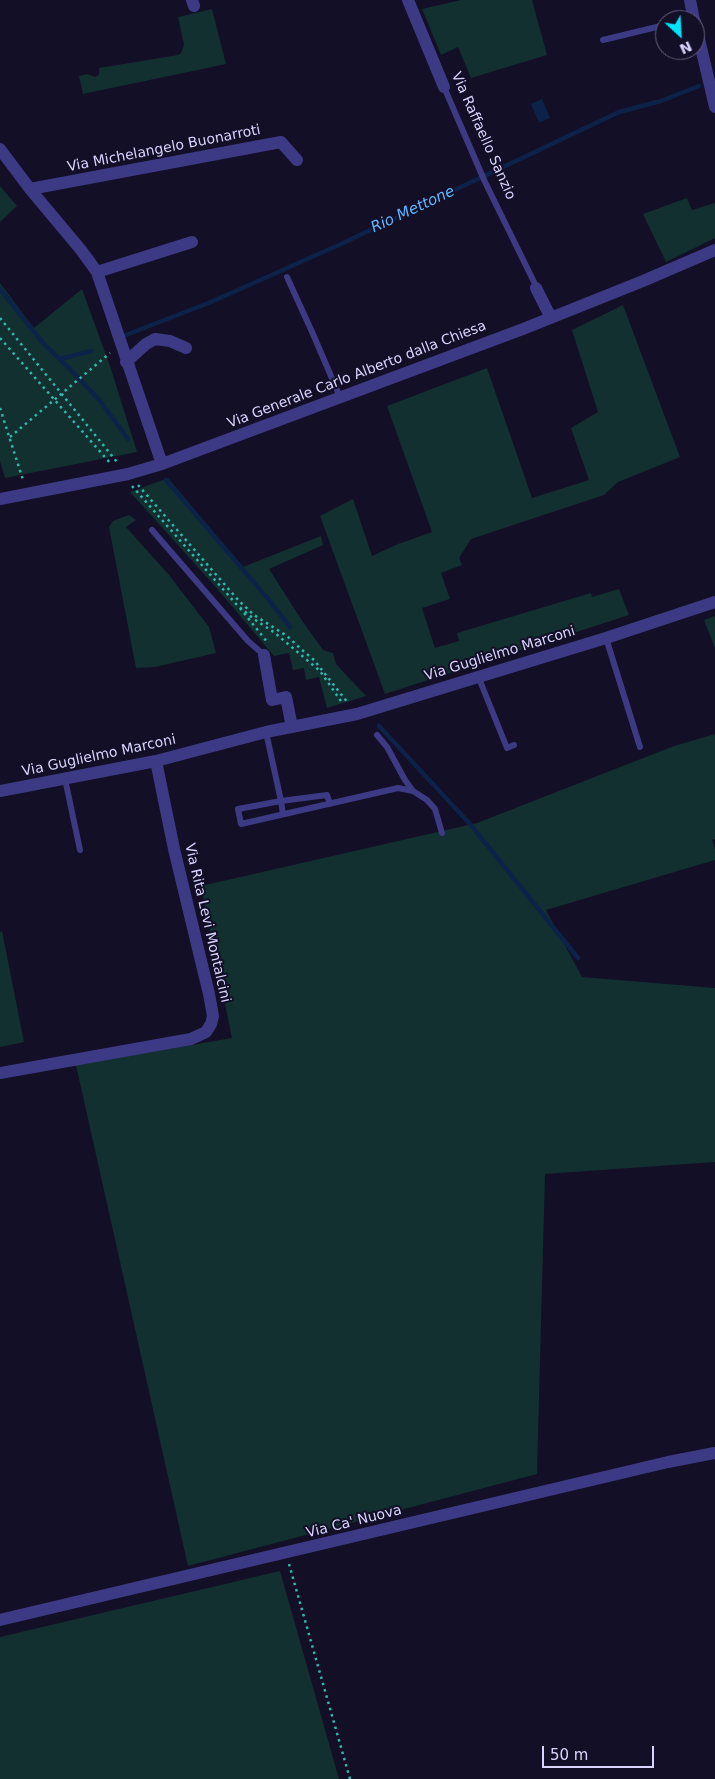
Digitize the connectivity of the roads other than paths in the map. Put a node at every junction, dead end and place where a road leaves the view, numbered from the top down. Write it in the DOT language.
graph roads {
  1 [pos="408,0"];
  2 [pos="655,28"];
  3 [pos="603,40"];
  4 [pos="703,60"];
  5 [pos="444,87"];
  6 [pos="715,107"];
  7 [pos="0,149"];
  8 [pos="297,160"];
  9 [pos="30,189"];
  10 [pos="192,242"];
  11 [pos="715,250"];
  12 [pos="97,272"];
  13 [pos="287,278"];
  14 [pos="535,285"];
  15 [pos="554,316"];
  16 [pos="186,348"];
  17 [pos="126,362"];
  18 [pos="340,397"];
  19 [pos="162,464"];
  20 [pos="0,499"];
  21 [pos="152,530"];
  22 [pos="715,602"];
  23 [pos="606,638"];
  24 [pos="264,655"];
  25 [pos="478,676"];
  26 [pos="292,727"];
  27 [pos="266,732"];
  28 [pos="377,736"];
  29 [pos="514,745"];
  30 [pos="640,747"];
  31 [pos="156,762"];
  32 [pos="65,779"];
  33 [pos="0,791"];
  34 [pos="414,791"];
  35 [pos="281,801"];
  36 [pos="330,804"];
  37 [pos="283,814"];
  38 [pos="442,834"];
  39 [pos="80,850"];
  40 [pos="0,1073"];
  41 [pos="715,1454"];
  42 [pos="0,1620"];
  1 -- 5 [label="street, Via Raffaello Sanzio"];
  2 -- 3 [label="lane"];
  4 -- 6 [label="street"];
  5 -- 14 [label="lane, Via Raffaello Sanzio"];
  7 -- 9 [label="street"];
  8 -- 9 [label="street, Via Michelangelo Buonarroti"];
  9 -- 12 [label="street"];
  10 -- 12 [label="street"];
  11 -- 15 [label="street, Via Generale Carlo Alberto dalla Chiesa"];
  12 -- 17 [label="street"];
  13 -- 18 [label="lane"];
  14 -- 15 [label="street, Via Raffaello Sanzio"];
  15 -- 18 [label="street, Via Generale Carlo Alberto dalla Chiesa"];
  16 -- 17 [label="street"];
  17 -- 19 [label="street"];
  18 -- 19 [label="street, Via Generale Carlo Alberto dalla Chiesa"];
  19 -- 20 [label="street, Via Generale Carlo Alberto dalla Chiesa"];
  21 -- 24 [label="lane"];
  22 -- 23 [label="street, Via Guglielmo Marconi"];
  23 -- 25 [label="street, Via Guglielmo Marconi"];
  23 -- 30 [label="lane"];
  24 -- 26 [label="street"];
  25 -- 26 [label="street, Via Guglielmo Marconi"];
  25 -- 29 [label="lane"];
  26 -- 27 [label="street, Via Guglielmo Marconi"];
  27 -- 31 [label="street, Via Guglielmo Marconi"];
  27 -- 35 [label="lane"];
  28 -- 34 [label="lane"];
  31 -- 32 [label="street, Via Guglielmo Marconi"];
  31 -- 40 [label="street, Via Rita Levi Montalcini"];
  32 -- 33 [label="street, Via Guglielmo Marconi"];
  32 -- 39 [label="lane"];
  34 -- 36 [label="lane"];
  34 -- 38 [label="lane"];
  35 -- 36 [label="lane"];
  35 -- 37 [label="lane"];
  35 -- 37 [label="lane"];
  36 -- 37 [label="lane"];
  41 -- 42 [label="street, Via Ca' Nuova"];
}
